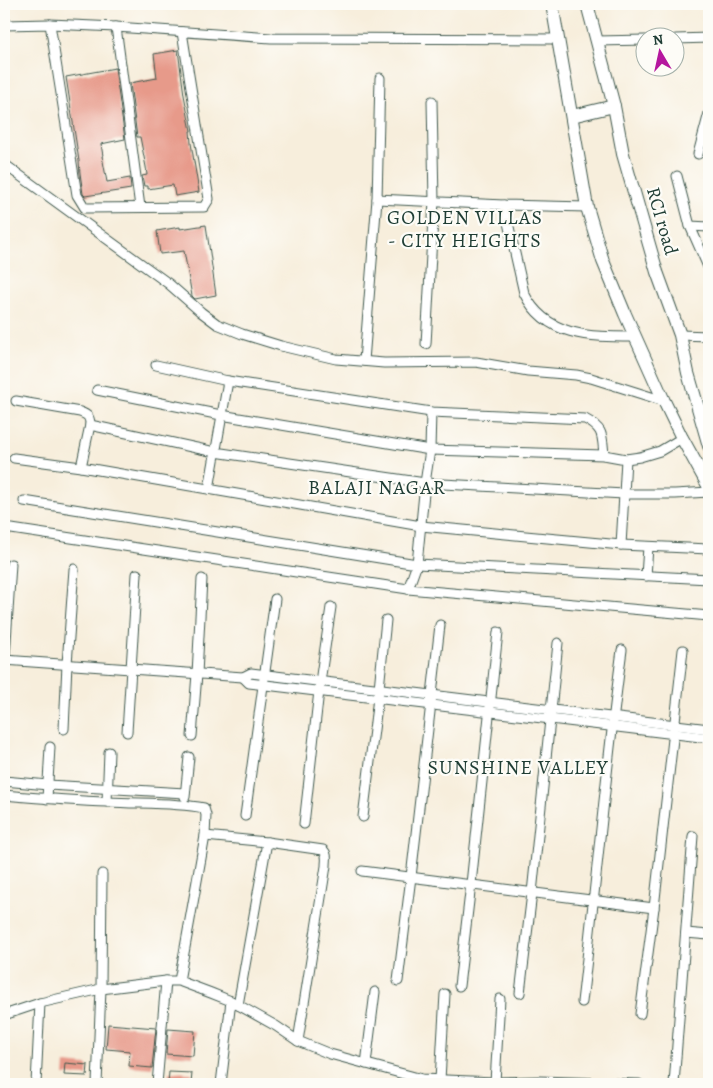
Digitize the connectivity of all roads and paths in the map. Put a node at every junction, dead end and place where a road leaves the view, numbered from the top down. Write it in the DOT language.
graph roads {
  1 [pos="552,4"];
  2 [pos="588,4"];
  3 [pos="4,24"];
  4 [pos="50,24"];
  5 [pos="116,27"];
  6 [pos="182,32"];
  7 [pos="709,38"];
  8 [pos="558,39"];
  9 [pos="686,39"];
  10 [pos="636,40"];
  11 [pos="597,42"];
  12 [pos="380,78"];
  13 [pos="432,101"];
  14 [pos="614,106"];
  15 [pos="709,113"];
  16 [pos="572,116"];
  17 [pos="698,154"];
  18 [pos="4,164"];
  19 [pos="677,176"];
  20 [pos="377,199"];
  21 [pos="434,201"];
  22 [pos="504,205"];
  23 [pos="140,207"];
  24 [pos="587,207"];
  25 [pos="690,226"];
  26 [pos="709,227"];
  27 [pos="709,268"];
  28 [pos="680,335"];
  29 [pos="709,336"];
  30 [pos="636,337"];
  31 [pos="426,344"];
  32 [pos="364,361"];
  33 [pos="156,365"];
  34 [pos="228,381"];
  35 [pos="96,390"];
  36 [pos="16,401"];
  37 [pos="664,401"];
  38 [pos="704,409"];
  39 [pos="431,412"];
  40 [pos="222,415"];
  41 [pos="90,425"];
  42 [pos="682,438"];
  43 [pos="709,446"];
  44 [pos="430,450"];
  45 [pos="215,452"];
  46 [pos="604,455"];
  47 [pos="14,458"];
  48 [pos="626,459"];
  49 [pos="81,467"];
  50 [pos="425,483"];
  51 [pos="709,487"];
  52 [pos="209,489"];
  53 [pos="709,492"];
  54 [pos="624,494"];
  55 [pos="24,501"];
  56 [pos="421,526"];
  57 [pos="5,528"];
  58 [pos="621,545"];
  59 [pos="648,547"];
  60 [pos="709,549"];
  61 [pos="11,564"];
  62 [pos="417,564"];
  63 [pos="74,569"];
  64 [pos="137,574"];
  65 [pos="646,576"];
  66 [pos="202,579"];
  67 [pos="709,579"];
  68 [pos="408,589"];
  69 [pos="275,599"];
  70 [pos="331,607"];
  71 [pos="709,616"];
  72 [pos="386,620"];
  73 [pos="440,625"];
  74 [pos="498,632"];
  75 [pos="558,643"];
  76 [pos="622,650"];
  77 [pos="683,650"];
  78 [pos="4,660"];
  79 [pos="67,664"];
  80 [pos="130,669"];
  81 [pos="4,673"];
  82 [pos="198,674"];
  83 [pos="264,680"];
  84 [pos="320,686"];
  85 [pos="379,693"];
  86 [pos="431,699"];
  87 [pos="490,706"];
  88 [pos="550,714"];
  89 [pos="612,721"];
  90 [pos="64,729"];
  91 [pos="674,729"];
  92 [pos="709,729"];
  93 [pos="127,732"];
  94 [pos="192,736"];
  95 [pos="709,738"];
  96 [pos="50,747"];
  97 [pos="109,752"];
  98 [pos="190,757"];
  99 [pos="4,781"];
  100 [pos="48,785"];
  101 [pos="107,788"];
  102 [pos="185,793"];
  103 [pos="4,795"];
  104 [pos="47,799"];
  105 [pos="106,802"];
  106 [pos="184,804"];
  107 [pos="245,816"];
  108 [pos="363,817"];
  109 [pos="304,824"];
  110 [pos="205,836"];
  111 [pos="693,836"];
  112 [pos="267,842"];
  113 [pos="362,871"];
  114 [pos="102,874"];
  115 [pos="411,877"];
  116 [pos="471,884"];
  117 [pos="532,894"];
  118 [pos="594,901"];
  119 [pos="654,908"];
  120 [pos="686,933"];
  121 [pos="709,936"];
  122 [pos="166,981"];
  123 [pos="398,981"];
  124 [pos="179,982"];
  125 [pos="459,986"];
  126 [pos="101,989"];
  127 [pos="375,992"];
  128 [pos="520,993"];
  129 [pos="445,994"];
  130 [pos="500,999"];
  131 [pos="40,1002"];
  132 [pos="582,1002"];
  133 [pos="234,1003"];
  134 [pos="640,1014"];
  135 [pos="4,1015"];
  136 [pos="298,1041"];
  137 [pos="366,1064"];
  138 [pos="440,1080"];
  139 [pos="421,1081"];
  140 [pos="495,1082"];
  141 [pos="36,1084"];
  142 [pos="96,1084"];
  143 [pos="157,1084"];
  144 [pos="221,1084"];
  145 [pos="639,1084"];
  146 [pos="674,1084"];
  1 -- 8 [label="main road"];
  2 -- 11 [label="main road, RCI road"];
  3 -- 4 [label="street"];
  4 -- 5 [label="street"];
  4 -- 23 [label="street"];
  5 -- 6 [label="street"];
  5 -- 23 [label="street"];
  6 -- 8 [label="street"];
  6 -- 23 [label="street"];
  7 -- 9 [label="street"];
  8 -- 16 [label="main road"];
  10 -- 11 [label="street"];
  11 -- 14 [label="main road, RCI road"];
  12 -- 20 [label="street"];
  13 -- 21 [label="street"];
  14 -- 16 [label="main road"];
  14 -- 28 [label="main road, RCI road"];
  15 -- 17 [label="street"];
  16 -- 24 [label="main road"];
  18 -- 32 [label="street"];
  19 -- 25 [label="street"];
  20 -- 21 [label="street"];
  20 -- 32 [label="street"];
  21 -- 22 [label="street"];
  21 -- 31 [label="street"];
  22 -- 24 [label="street"];
  22 -- 30 [label="street"];
  24 -- 30 [label="main road"];
  25 -- 26 [label="street"];
  25 -- 27 [label="street"];
  28 -- 29 [label="street"];
  28 -- 38 [label="main road, RCI road"];
  30 -- 37 [label="main road"];
  32 -- 37 [label="street"];
  33 -- 34 [label="street"];
  34 -- 39 [label="street"];
  34 -- 40 [label="street"];
  35 -- 40 [label="street"];
  36 -- 41 [label="street"];
  37 -- 42 [label="main road"];
  38 -- 43 [label="main road, RCI road"];
  39 -- 44 [label="street"];
  39 -- 46 [label="street"];
  40 -- 44 [label="street"];
  40 -- 45 [label="street"];
  41 -- 45 [label="street"];
  41 -- 49 [label="street"];
  42 -- 48 [label="street"];
  42 -- 51 [label="main road"];
  44 -- 46 [label="street"];
  44 -- 50 [label="street"];
  45 -- 50 [label="street"];
  45 -- 52 [label="street"];
  46 -- 48 [label="street"];
  47 -- 49 [label="street"];
  48 -- 54 [label="street"];
  49 -- 52 [label="street"];
  50 -- 54 [label="street"];
  50 -- 56 [label="street"];
  52 -- 56 [label="street"];
  53 -- 54 [label="street"];
  54 -- 58 [label="street"];
  55 -- 62 [label="street"];
  56 -- 58 [label="street"];
  56 -- 62 [label="street"];
  57 -- 68 [label="street"];
  58 -- 59 [label="street"];
  59 -- 60 [label="street"];
  59 -- 65 [label="street"];
  61 -- 78 [label="street"];
  62 -- 65 [label="street"];
  62 -- 68 [label="street"];
  63 -- 79 [label="street"];
  64 -- 80 [label="street"];
  65 -- 67 [label="street"];
  66 -- 82 [label="street"];
  68 -- 71 [label="street"];
  69 -- 83 [label="street"];
  70 -- 84 [label="street"];
  72 -- 85 [label="street"];
  73 -- 86 [label="street"];
  74 -- 87 [label="street"];
  75 -- 88 [label="street"];
  76 -- 89 [label="street"];
  77 -- 91 [label="street"];
  78 -- 79 [label="street"];
  78 -- 81 [label="street"];
  79 -- 80 [label="street"];
  79 -- 90 [label="street"];
  80 -- 82 [label="street"];
  80 -- 93 [label="street"];
  82 -- 83 [label="street"];
  82 -- 94 [label="street"];
  83 -- 84 [label="street"];
  83 -- 107 [label="street"];
  84 -- 85 [label="street"];
  84 -- 109 [label="street"];
  85 -- 86 [label="street"];
  85 -- 108 [label="street"];
  86 -- 87 [label="street"];
  86 -- 115 [label="street"];
  87 -- 88 [label="street"];
  87 -- 116 [label="street"];
  88 -- 89 [label="street"];
  88 -- 117 [label="street"];
  89 -- 91 [label="street"];
  89 -- 118 [label="street"];
  91 -- 92 [label="street"];
  91 -- 95 [label="street"];
  91 -- 119 [label="street"];
  96 -- 100 [label="street"];
  97 -- 101 [label="street"];
  98 -- 102 [label="street"];
  99 -- 100 [label="street"];
  100 -- 101 [label="street"];
  100 -- 104 [label="street"];
  101 -- 102 [label="street"];
  101 -- 105 [label="street"];
  102 -- 106 [label="street"];
  103 -- 104 [label="street"];
  104 -- 105 [label="street"];
  105 -- 106 [label="street"];
  106 -- 110 [label="street"];
  110 -- 112 [label="street"];
  110 -- 124 [label="street"];
  111 -- 120 [label="street"];
  112 -- 133 [label="street"];
  112 -- 136 [label="street"];
  113 -- 115 [label="street"];
  114 -- 126 [label="street"];
  115 -- 116 [label="street"];
  115 -- 123 [label="street"];
  116 -- 117 [label="street"];
  116 -- 125 [label="street"];
  117 -- 118 [label="street"];
  117 -- 128 [label="street"];
  118 -- 119 [label="street"];
  118 -- 132 [label="street"];
  119 -- 134 [label="street"];
  120 -- 121 [label="street"];
  120 -- 146 [label="street"];
  122 -- 124 [label="street"];
  122 -- 126 [label="street"];
  122 -- 143 [label="street"];
  124 -- 133 [label="street"];
  126 -- 131 [label="street"];
  126 -- 142 [label="street"];
  127 -- 137 [label="street"];
  129 -- 138 [label="street"];
  130 -- 140 [label="street"];
  131 -- 135 [label="street"];
  131 -- 141 [label="street"];
  133 -- 136 [label="street"];
  133 -- 144 [label="street"];
  136 -- 137 [label="street"];
  137 -- 139 [label="street"];
  138 -- 139 [label="street"];
  138 -- 140 [label="street"];
  140 -- 145 [label="street"];
}
